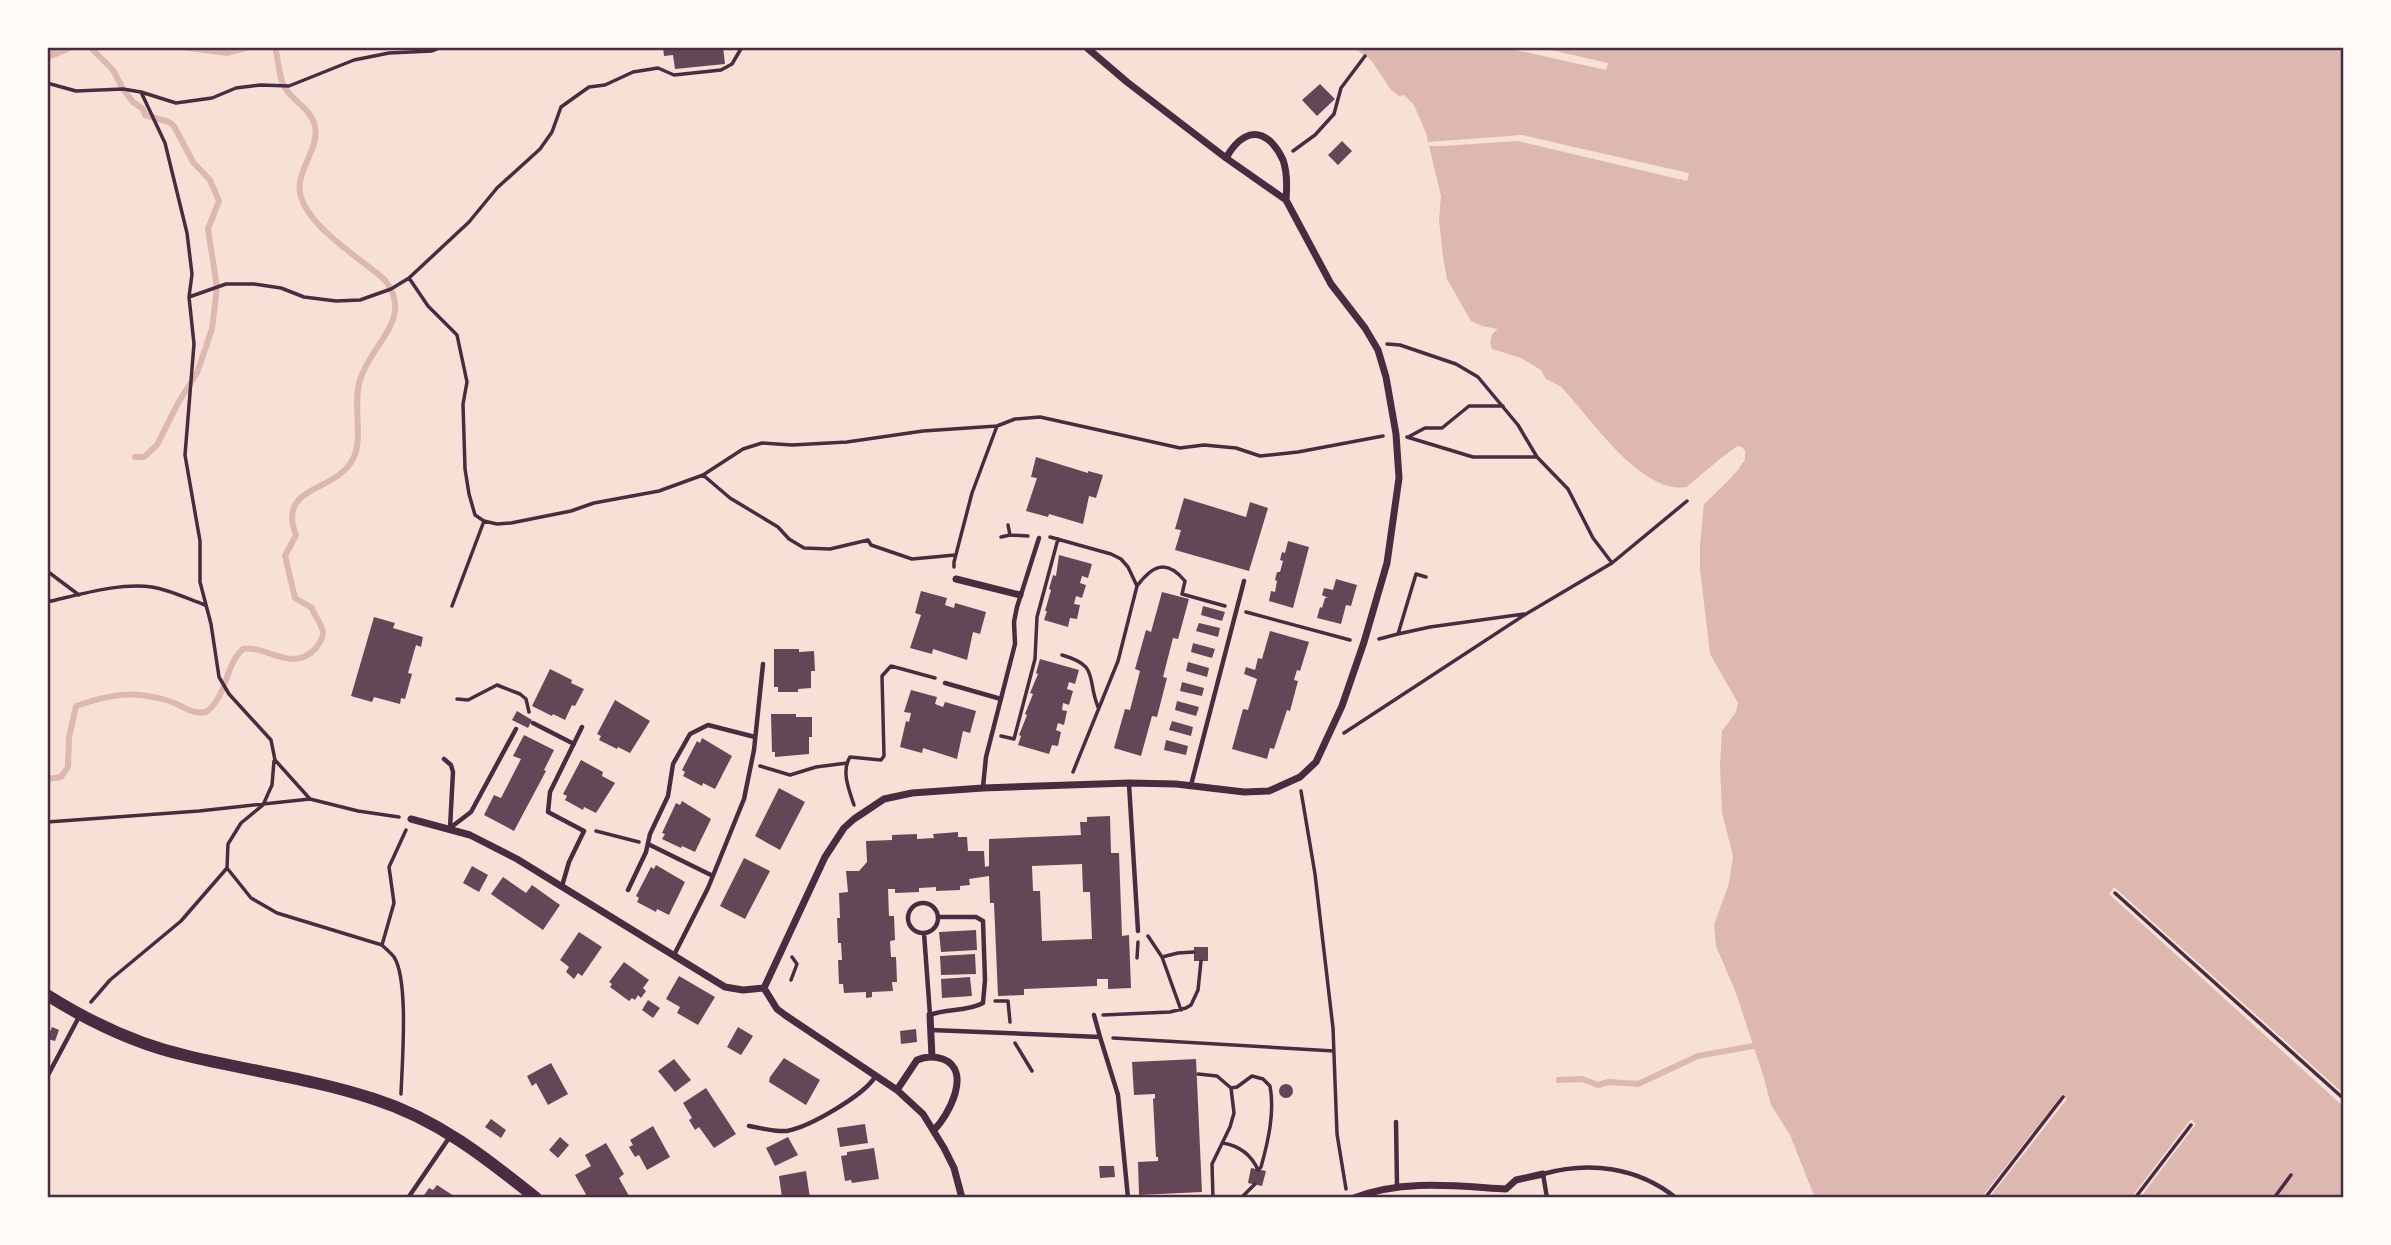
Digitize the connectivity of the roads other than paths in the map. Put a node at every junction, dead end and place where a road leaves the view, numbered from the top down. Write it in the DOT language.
graph roads {
  1 [pos="1086,47"];
  2 [pos="1226,158"];
  3 [pos="1286,200"];
  4 [pos="1038,538"];
  5 [pos="956,579"];
  6 [pos="1244,581"];
  7 [pos="1020,595"];
  8 [pos="763,664"];
  9 [pos="945,683"];
  10 [pos="1001,699"];
  11 [pos="533,723"];
  12 [pos="582,727"];
  13 [pos="516,729"];
  14 [pos="755,737"];
  15 [pos="573,744"];
  16 [pos="444,759"];
  17 [pos="1129,783"];
  18 [pos="1191,785"];
  19 [pos="983,788"];
  20 [pos="411,819"];
  21 [pos="450,828"];
  22 [pos="648,844"];
  23 [pos="713,876"];
  24 [pos="562,886"];
  25 [pos="628,890"];
  26 [pos="938,917"];
  27 [pos="1139,931"];
  28 [pos="924,933"];
  29 [pos="673,956"];
  30 [pos="764,988"];
  31 [pos="47,995"];
  32 [pos="80,1014"];
  33 [pos="930,1015"];
  34 [pos="1094,1015"];
  35 [pos="931,1030"];
  36 [pos="1100,1037"];
  37 [pos="932,1056"];
  38 [pos="47,1077"];
  39 [pos="875,1077"];
  40 [pos="897,1090"];
  41 [pos="1396,1122"];
  42 [pos="749,1126"];
  43 [pos="934,1130"];
  44 [pos="451,1134"];
  45 [pos="1543,1174"];
  46 [pos="1397,1186"];
  47 [pos="1506,1193"];
  48 [pos="408,1198"];
  49 [pos="536,1198"];
  50 [pos="962,1198"];
  51 [pos="1128,1198"];
  52 [pos="1352,1198"];
  53 [pos="1546,1198"];
  54 [pos="1676,1198"];
  1 -- 2 [label="street"];
  2 -- 3 [label="street"];
  2 -- 3 [label="street"];
  3 -- 18 [label="street"];
  4 -- 7 [label="lane"];
  5 -- 7 [label="street"];
  6 -- 18 [label="lane"];
  7 -- 10 [label="lane"];
  8 -- 14 [label="lane"];
  9 -- 10 [label="lane"];
  10 -- 19 [label="lane"];
  11 -- 15 [label="lane"];
  12 -- 15 [label="lane"];
  13 -- 21 [label="lane"];
  14 -- 22 [label="lane"];
  14 -- 23 [label="lane"];
  15 -- 24 [label="lane"];
  16 -- 21 [label="lane"];
  17 -- 18 [label="street"];
  17 -- 19 [label="street"];
  17 -- 27 [label="lane"];
  19 -- 30 [label="street"];
  20 -- 21 [label="street"];
  21 -- 24 [label="street"];
  22 -- 23 [label="lane"];
  22 -- 25 [label="lane"];
  23 -- 29 [label="lane"];
  24 -- 29 [label="street"];
  26 -- 28 [label="lane"];
  26 -- 28 [label="lane"];
  26 -- 33 [label="lane"];
  28 -- 33 [label="lane"];
  29 -- 30 [label="street"];
  30 -- 39 [label="street"];
  31 -- 32 [label="main road"];
  32 -- 38 [label="lane"];
  32 -- 44 [label="main road"];
  33 -- 35 [label="street"];
  34 -- 36 [label="lane"];
  35 -- 36 [label="lane"];
  35 -- 37 [label="street"];
  36 -- 51 [label="lane"];
  37 -- 40 [label="street"];
  37 -- 43 [label="street"];
  39 -- 40 [label="street"];
  39 -- 42 [label="lane"];
  40 -- 43 [label="street"];
  41 -- 46 [label="lane"];
  43 -- 50 [label="street"];
  44 -- 48 [label="lane"];
  44 -- 49 [label="main road"];
  45 -- 47 [label="street"];
  45 -- 53 [label="lane"];
  45 -- 54 [label="lane"];
  46 -- 47 [label="street"];
  46 -- 52 [label="street"];
}
